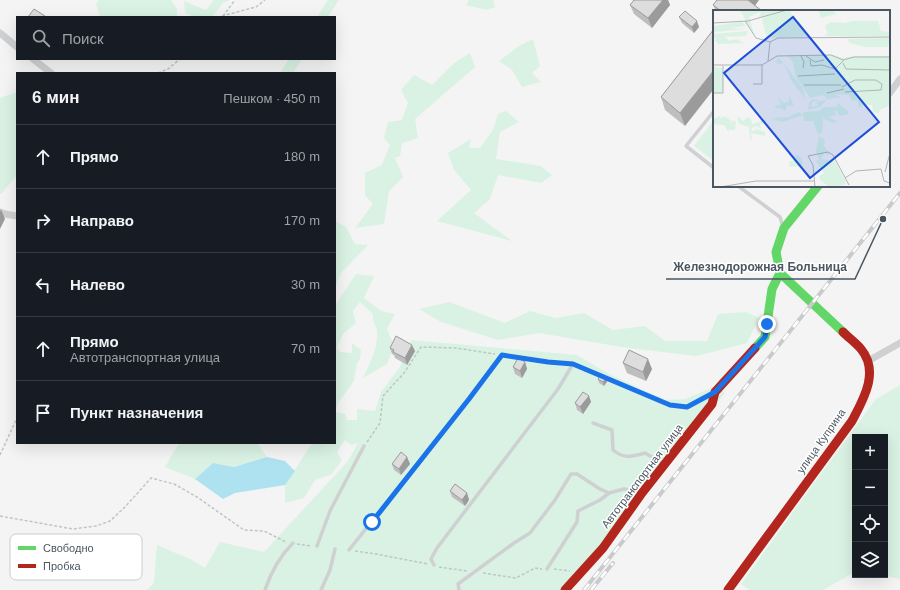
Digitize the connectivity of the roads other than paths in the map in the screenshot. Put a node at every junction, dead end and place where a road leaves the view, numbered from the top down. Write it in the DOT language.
graph roads {
  1 [pos="0,33"];
  2 [pos="16,46"];
  3 [pos="34,60"];
  4 [pos="50,72"];
  5 [pos="900,80"];
  6 [pos="890,93"];
  7 [pos="713,112"];
  8 [pos="713,167"];
  9 [pos="739,187"];
  10 [pos="817,187"];
  11 [pos="0,212"];
  12 [pos="16,216"];
  13 [pos="784,228"];
  14 [pos="780,273"];
  15 [pos="900,343"];
  16 [pos="502,355"];
  17 [pos="868,361"];
  18 [pos="573,364"];
  19 [pos="593,423"];
  20 [pos="364,446"];
  21 [pos="665,465"];
  22 [pos="609,492"];
  23 [pos="642,493"];
  24 [pos="293,543"];
  25 [pos="317,546"];
  26 [pos="335,549"];
  27 [pos="349,550"];
  28 [pos="434,566"];
  29 [pos="547,569"];
  30 [pos="265,590"];
  31 [pos="321,590"];
  32 [pos="459,590"];
  33 [pos="564,590"];
  34 [pos="728,590"];
  1 -- 2 [label="street"];
  3 -- 4 [label="street"];
  5 -- 6 [label="street"];
  7 -- 8 [label="lane"];
  9 -- 13 [label="lane"];
  10 -- 13 [label="street"];
  11 -- 12 [label="street"];
  13 -- 14 [label="street"];
  14 -- 17 [label="street"];
  14 -- 21 [label="street, Автотранспортная улица"];
  15 -- 17 [label="street"];
  16 -- 27 [label="lane"];
  17 -- 34 [label="street, улица Куприна"];
  18 -- 28 [label="lane"];
  19 -- 21 [label="lane"];
  20 -- 25 [label="lane"];
  21 -- 23 [label="street, Автотранспортная улица"];
  22 -- 23 [label="lane"];
  22 -- 29 [label="lane"];
  22 -- 32 [label="lane"];
  23 -- 33 [label="street, Автотранспортная улица"];
  24 -- 30 [label="lane"];
  26 -- 31 [label="lane"];
}
